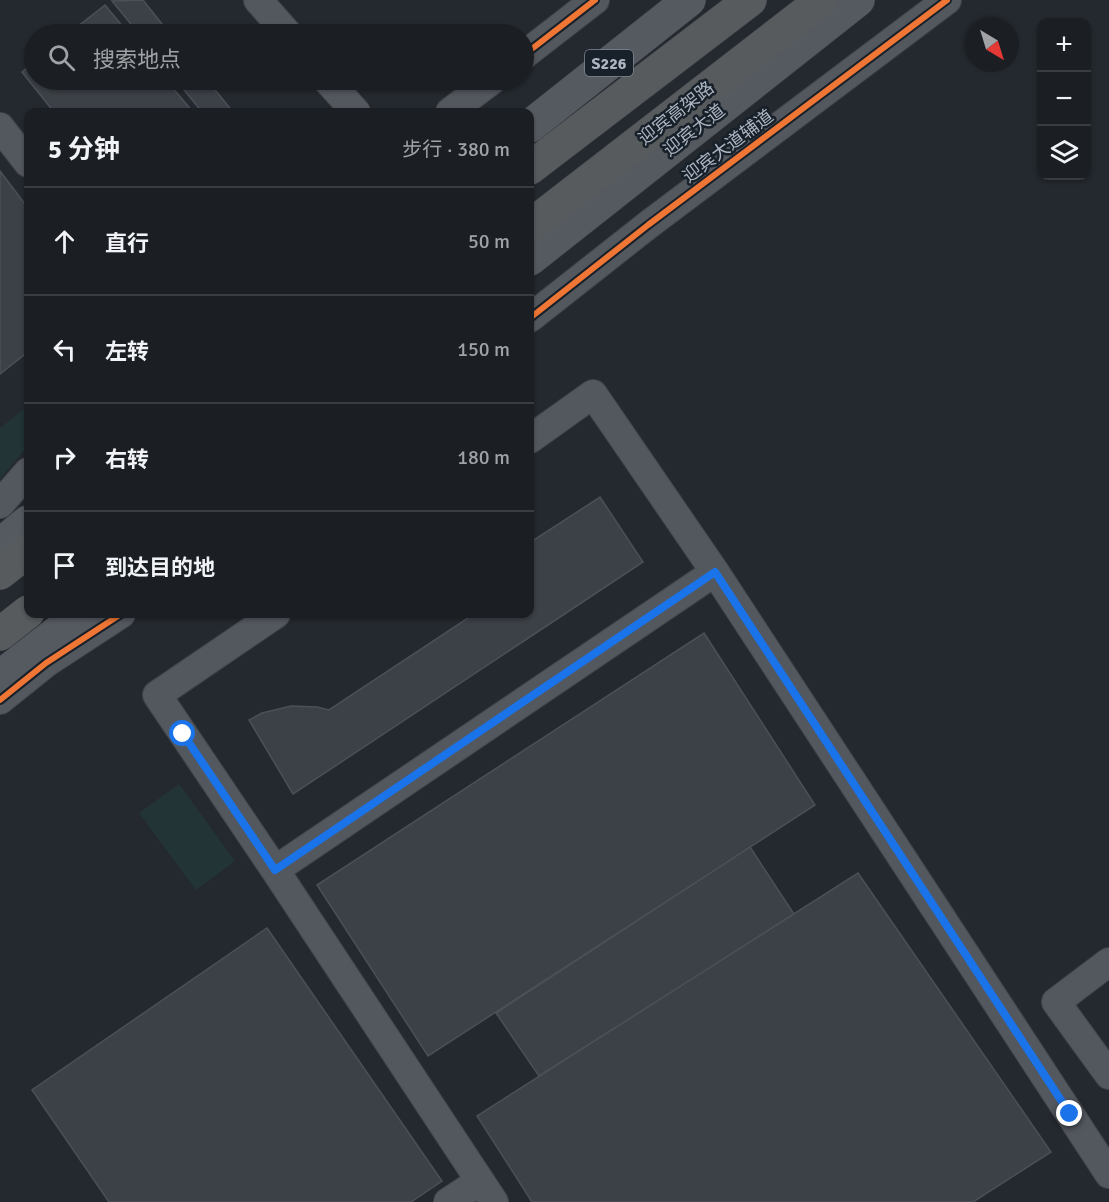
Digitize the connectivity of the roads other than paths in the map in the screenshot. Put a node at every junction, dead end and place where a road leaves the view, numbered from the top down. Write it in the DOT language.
graph roads {
  1 [pos="258,0"];
  2 [pos="595,0"];
  3 [pos="689,0"];
  4 [pos="750,0"];
  5 [pos="822,0"];
  6 [pos="858,0"];
  7 [pos="947,0"];
  8 [pos="279,24"];
  9 [pos="534,47"];
  10 [pos="336,90"];
  11 [pos="479,90"];
  12 [pos="352,108"];
  13 [pos="455,108"];
  14 [pos="534,123"];
  15 [pos="0,128"];
  16 [pos="24,158"];
  17 [pos="534,165"];
  18 [pos="534,223"];
  19 [pos="534,257"];
  20 [pos="534,315"];
  21 [pos="534,435"];
  22 [pos="24,477"];
  23 [pos="0,504"];
  24 [pos="24,525"];
  25 [pos="0,545"];
  26 [pos="24,554"];
  27 [pos="715,572"];
  28 [pos="0,573"];
  29 [pos="24,615"];
  30 [pos="76,618"];
  31 [pos="115,618"];
  32 [pos="270,618"];
  33 [pos="0,634"];
  34 [pos="0,677"];
  35 [pos="0,699"];
  36 [pos="275,870"];
  37 [pos="1109,962"];
  38 [pos="1109,1075"];
  39 [pos="1109,1174"];
  40 [pos="487,1191"];
  41 [pos="448,1202"];
  1 -- 8 [label="street"];
  2 -- 9 [label="street"];
  3 -- 14 [label="main road, S226"];
  4 -- 17 [label="highway"];
  5 -- 18 [label="highway, 迎宾高架路"];
  6 -- 19 [label="main road, 迎宾大道"];
  7 -- 20 [label="street, 迎宾大道辅道"];
  10 -- 12 [label="street"];
  11 -- 13 [label="street"];
  15 -- 16 [label="street"];
  21 -- 27 [label="street"];
  22 -- 23 [label="street"];
  24 -- 25 [label="main road"];
  26 -- 28 [label="highway"];
  27 -- 36 [label="street"];
  27 -- 39 [label="street"];
  29 -- 33 [label="highway"];
  30 -- 34 [label="main road"];
  31 -- 35 [label="street"];
  32 -- 36 [label="street"];
  36 -- 40 [label="street"];
  37 -- 38 [label="street"];
  40 -- 41 [label="street"];
}
